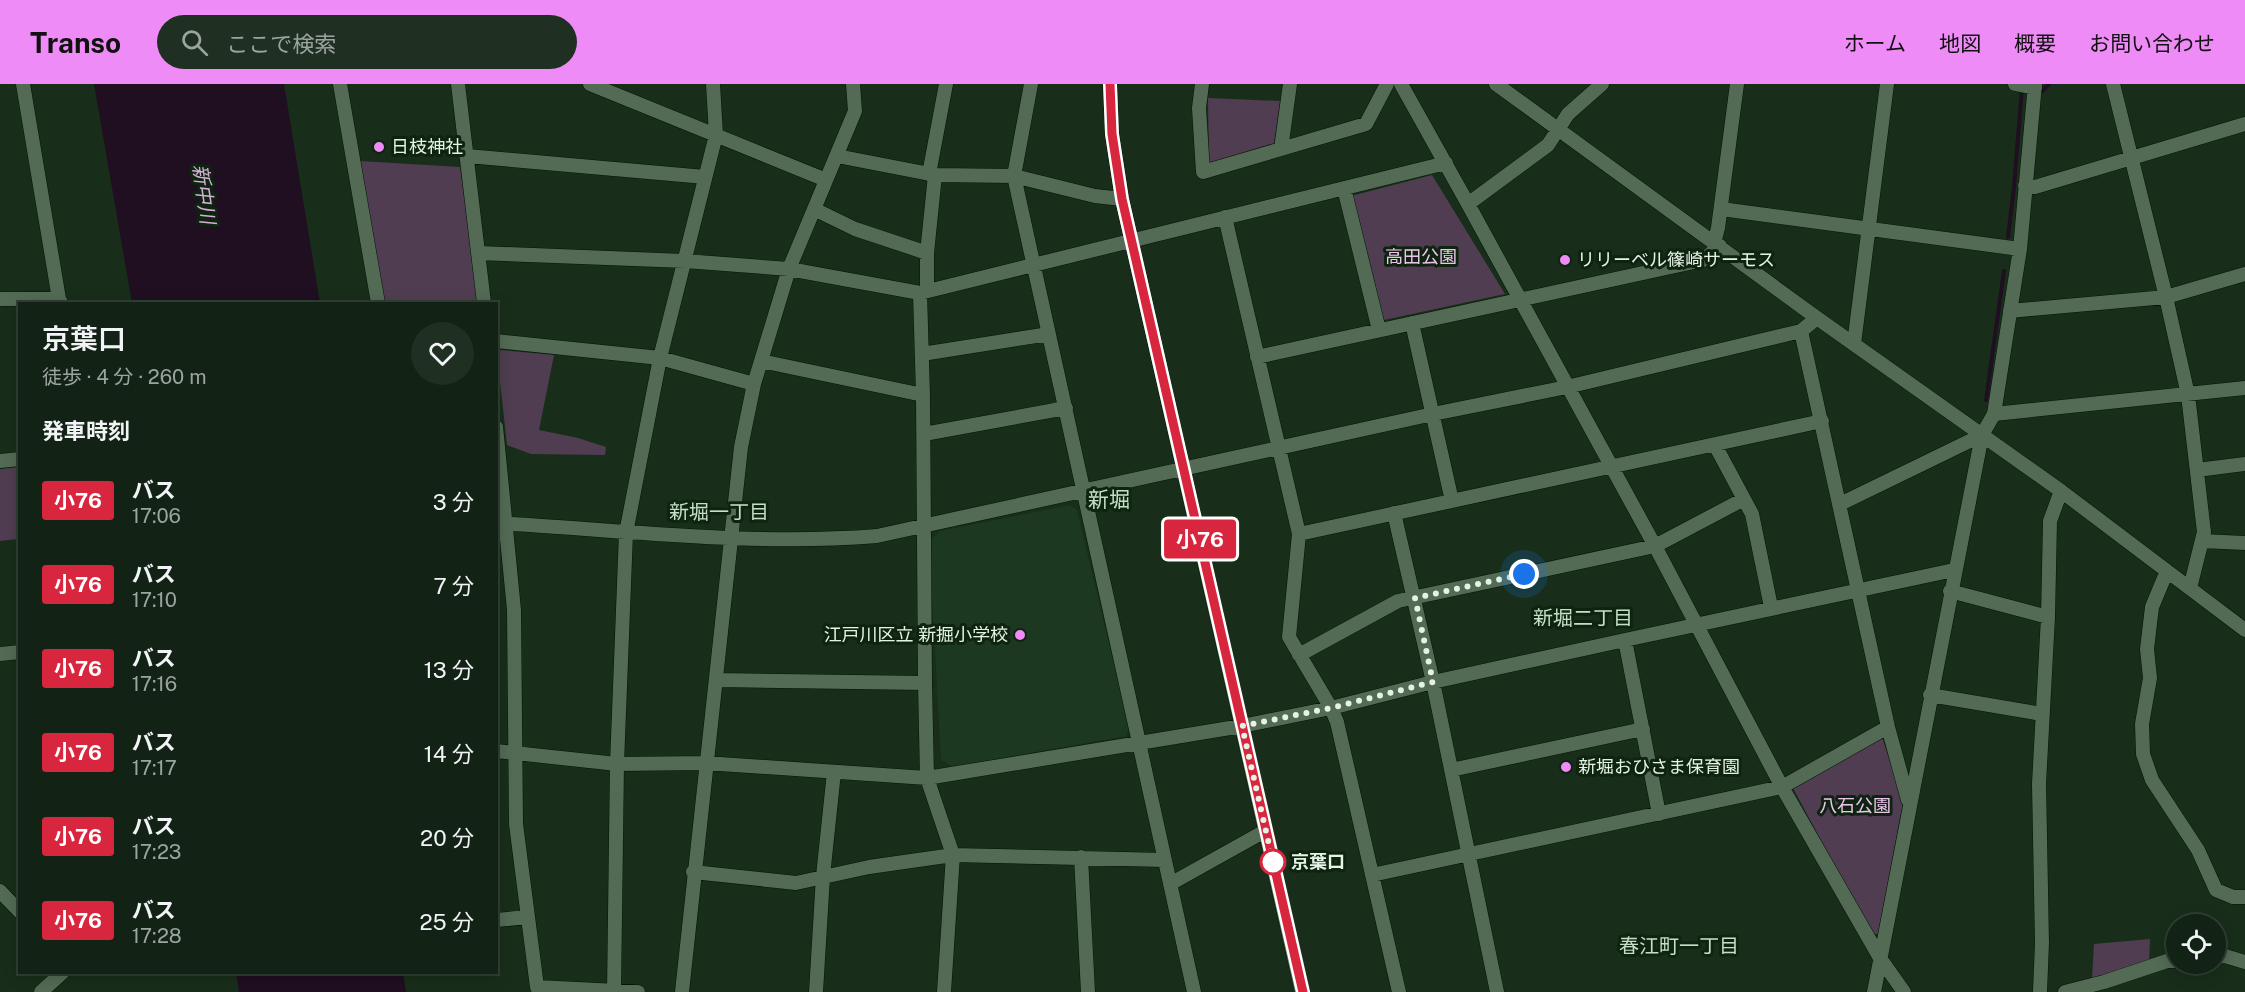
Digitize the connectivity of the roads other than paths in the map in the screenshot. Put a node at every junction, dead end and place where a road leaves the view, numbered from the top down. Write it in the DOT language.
graph roads {
  1 [pos="23,84"];
  2 [pos="340,84"];
  3 [pos="458,84"];
  4 [pos="591,84"];
  5 [pos="713,84"];
  6 [pos="853,84"];
  7 [pos="946,84"];
  8 [pos="1031,84"];
  9 [pos="1110,84"];
  10 [pos="1202,84"];
  11 [pos="1290,84"];
  12 [pos="1387,84"];
  13 [pos="1401,84"];
  14 [pos="1496,84"];
  15 [pos="1602,84"];
  16 [pos="1737,84"];
  17 [pos="1887,84"];
  18 [pos="2015,84"];
  19 [pos="2113,84"];
  20 [pos="2035,86"];
  21 [pos="2245,124"];
  22 [pos="1558,130"];
  23 [pos="716,135"];
  24 [pos="1281,149"];
  25 [pos="467,156"];
  26 [pos="837,156"];
  27 [pos="2131,158"];
  28 [pos="1446,163"];
  29 [pos="932,175"];
  30 [pos="1014,176"];
  31 [pos="705,177"];
  32 [pos="826,180"];
  33 [pos="2025,186"];
  34 [pos="1344,188"];
  35 [pos="1122,199"];
  36 [pos="1468,204"];
  37 [pos="814,209"];
  38 [pos="1721,209"];
  39 [pos="1225,217"];
  40 [pos="1868,228"];
  41 [pos="1132,239"];
  42 [pos="1717,244"];
  43 [pos="2020,249"];
  44 [pos="479,253"];
  45 [pos="927,253"];
  46 [pos="685,261"];
  47 [pos="1034,265"];
  48 [pos="789,269"];
  49 [pos="2245,274"];
  50 [pos="923,292"];
  51 [pos="2166,297"];
  52 [pos="0,299"];
  53 [pos="1521,299"];
  54 [pos="60,301"];
  55 [pos="378,302"];
  56 [pos="484,302"];
  57 [pos="2010,311"];
  58 [pos="1817,318"];
  59 [pos="1412,322"];
  60 [pos="1379,330"];
  61 [pos="1801,331"];
  62 [pos="1049,334"];
  63 [pos="498,341"];
  64 [pos="1854,344"];
  65 [pos="922,354"];
  66 [pos="1257,357"];
  67 [pos="660,358"];
  68 [pos="761,361"];
  69 [pos="754,384"];
  70 [pos="1567,387"];
  71 [pos="2245,388"];
  72 [pos="2188,394"];
  73 [pos="923,395"];
  74 [pos="1066,408"];
  75 [pos="1433,414"];
  76 [pos="1994,414"];
  77 [pos="1821,421"];
  78 [pos="924,434"];
  79 [pos="1982,435"];
  80 [pos="1715,445"];
  81 [pos="1279,448"];
  82 [pos="18,459"];
  83 [pos="0,461"];
  84 [pos="2245,464"];
  85 [pos="498,466"];
  86 [pos="1611,467"];
  87 [pos="1184,468"];
  88 [pos="2197,470"];
  89 [pos="1082,490"];
  90 [pos="2061,491"];
  91 [pos="1744,499"];
  92 [pos="1452,501"];
  93 [pos="1840,504"];
  94 [pos="1394,513"];
  95 [pos="501,524"];
  96 [pos="925,525"];
  97 [pos="626,533"];
  98 [pos="1299,534"];
  99 [pos="732,540"];
  100 [pos="2202,541"];
  101 [pos="2245,543"];
  102 [pos="1655,546"];
  103 [pos="1954,570"];
  104 [pos="2167,571"];
  105 [pos="2190,588"];
  106 [pos="1859,590"];
  107 [pos="1950,591"];
  108 [pos="1415,598"];
  109 [pos="1771,608"];
  110 [pos="2049,617"];
  111 [pos="1696,624"];
  112 [pos="2245,630"];
  113 [pos="1625,640"];
  114 [pos="18,652"];
  115 [pos="0,654"];
  116 [pos="1299,655"];
  117 [pos="717,680"];
  118 [pos="1433,682"];
  119 [pos="925,683"];
  120 [pos="1930,695"];
  121 [pos="1331,708"];
  122 [pos="2042,714"];
  123 [pos="1242,726"];
  124 [pos="1888,727"];
  125 [pos="1643,729"];
  126 [pos="1138,742"];
  127 [pos="498,751"];
  128 [pos="515,753"];
  129 [pos="705,763"];
  130 [pos="616,764"];
  131 [pos="1451,770"];
  132 [pos="834,772"];
  133 [pos="927,778"];
  134 [pos="1782,787"];
  135 [pos="1909,804"];
  136 [pos="1659,814"];
  137 [pos="1265,831"];
  138 [pos="1469,854"];
  139 [pos="953,855"];
  140 [pos="1081,857"];
  141 [pos="1165,860"];
  142 [pos="693,872"];
  143 [pos="1372,875"];
  144 [pos="823,876"];
  145 [pos="1170,884"];
  146 [pos="0,891"];
  147 [pos="2245,897"];
  148 [pos="18,910"];
  149 [pos="528,917"];
  150 [pos="498,920"];
  151 [pos="2226,956"];
  152 [pos="1880,958"];
  153 [pos="2166,961"];
  154 [pos="2245,962"];
  155 [pos="61,974"];
  156 [pos="614,991"];
  157 [pos="41,992"];
  158 [pos="638,992"];
  159 [pos="682,992"];
  160 [pos="816,992"];
  161 [pos="944,992"];
  162 [pos="1088,992"];
  163 [pos="1194,992"];
  164 [pos="1302,992"];
  165 [pos="1399,992"];
  166 [pos="1497,992"];
  167 [pos="1874,992"];
  168 [pos="1904,992"];
  169 [pos="2040,992"];
  170 [pos="2065,992"];
  1 -- 54 [label="street"];
  2 -- 55 [label="street"];
  3 -- 25 [label="street"];
  4 -- 23 [label="street"];
  5 -- 23 [label="street"];
  6 -- 26 [label="street"];
  7 -- 29 [label="street"];
  8 -- 30 [label="street"];
  9 -- 35 [label="street"];
  10 -- 24 [label="street"];
  11 -- 24 [label="street"];
  12 -- 24 [label="street"];
  13 -- 28 [label="street"];
  14 -- 22 [label="street"];
  15 -- 22 [label="street"];
  16 -- 38 [label="street"];
  17 -- 40 [label="street"];
  18 -- 20 [label="street"];
  19 -- 27 [label="street"];
  20 -- 33 [label="street"];
  21 -- 27 [label="street"];
  22 -- 36 [label="street"];
  22 -- 42 [label="street"];
  23 -- 31 [label="street"];
  23 -- 32 [label="street"];
  25 -- 31 [label="street"];
  25 -- 44 [label="street"];
  26 -- 29 [label="street"];
  26 -- 32 [label="street"];
  27 -- 33 [label="street"];
  27 -- 51 [label="street"];
  28 -- 34 [label="street"];
  28 -- 36 [label="street"];
  29 -- 30 [label="street"];
  29 -- 45 [label="street"];
  30 -- 35 [label="street"];
  30 -- 47 [label="street"];
  31 -- 46 [label="street"];
  32 -- 37 [label="street"];
  33 -- 43 [label="street"];
  34 -- 39 [label="street"];
  34 -- 60 [label="street"];
  35 -- 41 [label="street"];
  36 -- 53 [label="street"];
  37 -- 45 [label="street"];
  37 -- 48 [label="street"];
  38 -- 40 [label="street"];
  38 -- 42 [label="street"];
  39 -- 41 [label="street"];
  39 -- 66 [label="street"];
  40 -- 43 [label="street"];
  40 -- 64 [label="street"];
  41 -- 47 [label="street"];
  41 -- 87 [label="street"];
  42 -- 53 [label="street"];
  42 -- 58 [label="street"];
  43 -- 57 [label="street"];
  44 -- 46 [label="street"];
  44 -- 56 [label="street"];
  45 -- 50 [label="street"];
  46 -- 48 [label="street"];
  46 -- 67 [label="street"];
  47 -- 50 [label="street"];
  47 -- 62 [label="street"];
  48 -- 50 [label="street"];
  48 -- 68 [label="street"];
  49 -- 51 [label="street"];
  50 -- 65 [label="street"];
  51 -- 57 [label="street"];
  51 -- 72 [label="street"];
  52 -- 54 [label="street"];
  53 -- 59 [label="street"];
  53 -- 70 [label="street"];
  57 -- 76 [label="street"];
  58 -- 61 [label="street"];
  58 -- 64 [label="street"];
  59 -- 60 [label="street"];
  59 -- 75 [label="street"];
  60 -- 66 [label="street"];
  61 -- 70 [label="street"];
  61 -- 77 [label="street"];
  62 -- 65 [label="street"];
  62 -- 74 [label="street"];
  63 -- 67 [label="street"];
  64 -- 79 [label="street"];
  65 -- 73 [label="street"];
  66 -- 81 [label="street"];
  67 -- 69 [label="street"];
  67 -- 97 [label="street"];
  68 -- 69 [label="street"];
  68 -- 73 [label="street"];
  69 -- 99 [label="street"];
  70 -- 75 [label="street"];
  70 -- 86 [label="street"];
  71 -- 72 [label="street"];
  72 -- 76 [label="street"];
  72 -- 88 [label="street"];
  73 -- 78 [label="street"];
  74 -- 78 [label="street"];
  74 -- 89 [label="street"];
  75 -- 81 [label="street"];
  75 -- 92 [label="street"];
  76 -- 79 [label="street"];
  77 -- 80 [label="street"];
  77 -- 93 [label="street"];
  78 -- 96 [label="street"];
  79 -- 90 [label="street"];
  79 -- 93 [label="street"];
  79 -- 103 [label="street"];
  80 -- 86 [label="street"];
  80 -- 91 [label="street"];
  81 -- 87 [label="street"];
  81 -- 98 [label="street"];
  82 -- 83 [label="street"];
  84 -- 88 [label="street"];
  85 -- 95 [label="street"];
  86 -- 92 [label="street"];
  86 -- 102 [label="street"];
  87 -- 89 [label="street"];
  87 -- 123 [label="street"];
  88 -- 100 [label="street"];
  89 -- 96 [label="street"];
  89 -- 126 [label="street"];
  90 -- 104 [label="street"];
  90 -- 110 [label="street"];
  91 -- 102 [label="street"];
  91 -- 109 [label="street"];
  92 -- 94 [label="street"];
  93 -- 106 [label="street"];
  94 -- 98 [label="street"];
  94 -- 108 [label="street"];
  95 -- 97 [label="street"];
  95 -- 128 [label="street"];
  96 -- 99 [label="street"];
  96 -- 119 [label="street"];
  97 -- 99 [label="street"];
  97 -- 130 [label="street"];
  98 -- 116 [label="street"];
  99 -- 117 [label="street"];
  100 -- 101 [label="street"];
  100 -- 105 [label="street"];
  102 -- 108 [label="street"];
  102 -- 111 [label="street"];
  103 -- 106 [label="street"];
  103 -- 107 [label="street"];
  104 -- 105 [label="street"];
  104 -- 147 [label="street"];
  105 -- 112 [label="street"];
  106 -- 109 [label="street"];
  106 -- 124 [label="street"];
  107 -- 110 [label="street"];
  107 -- 120 [label="street"];
  108 -- 116 [label="street"];
  108 -- 118 [label="street"];
  109 -- 111 [label="street"];
  110 -- 122 [label="street"];
  111 -- 113 [label="street"];
  111 -- 134 [label="street"];
  113 -- 118 [label="street"];
  113 -- 125 [label="street"];
  114 -- 115 [label="street"];
  116 -- 121 [label="street"];
  117 -- 119 [label="street"];
  117 -- 129 [label="street"];
  118 -- 121 [label="street"];
  118 -- 131 [label="street"];
  119 -- 133 [label="street"];
  120 -- 122 [label="street"];
  120 -- 135 [label="street"];
  121 -- 123 [label="street"];
  121 -- 143 [label="street"];
  122 -- 169 [label="street"];
  123 -- 126 [label="street"];
  123 -- 137 [label="street"];
  124 -- 134 [label="street"];
  124 -- 135 [label="street"];
  125 -- 131 [label="street"];
  125 -- 136 [label="street"];
  126 -- 133 [label="street"];
  126 -- 141 [label="street"];
  127 -- 128 [label="street"];
  128 -- 130 [label="street"];
  128 -- 149 [label="street"];
  129 -- 130 [label="street"];
  129 -- 132 [label="street"];
  129 -- 142 [label="street"];
  130 -- 156 [label="street"];
  131 -- 138 [label="street"];
  132 -- 133 [label="street"];
  132 -- 144 [label="street"];
  133 -- 139 [label="street"];
  134 -- 136 [label="street"];
  134 -- 152 [label="street"];
  135 -- 152 [label="street"];
  136 -- 138 [label="street"];
  137 -- 145 [label="street"];
  137 -- 164 [label="street"];
  138 -- 143 [label="street"];
  138 -- 166 [label="street"];
  139 -- 140 [label="street"];
  139 -- 144 [label="street"];
  139 -- 161 [label="street"];
  140 -- 141 [label="street"];
  140 -- 162 [label="street"];
  141 -- 145 [label="street"];
  142 -- 144 [label="street"];
  142 -- 159 [label="street"];
  143 -- 165 [label="street"];
  144 -- 160 [label="street"];
  145 -- 163 [label="street"];
  146 -- 148 [label="street"];
  149 -- 150 [label="street"];
  149 -- 156 [label="street"];
  151 -- 154 [label="street"];
  152 -- 167 [label="street"];
  152 -- 168 [label="street"];
  153 -- 170 [label="street"];
  155 -- 157 [label="street"];
  156 -- 158 [label="street"];
}
